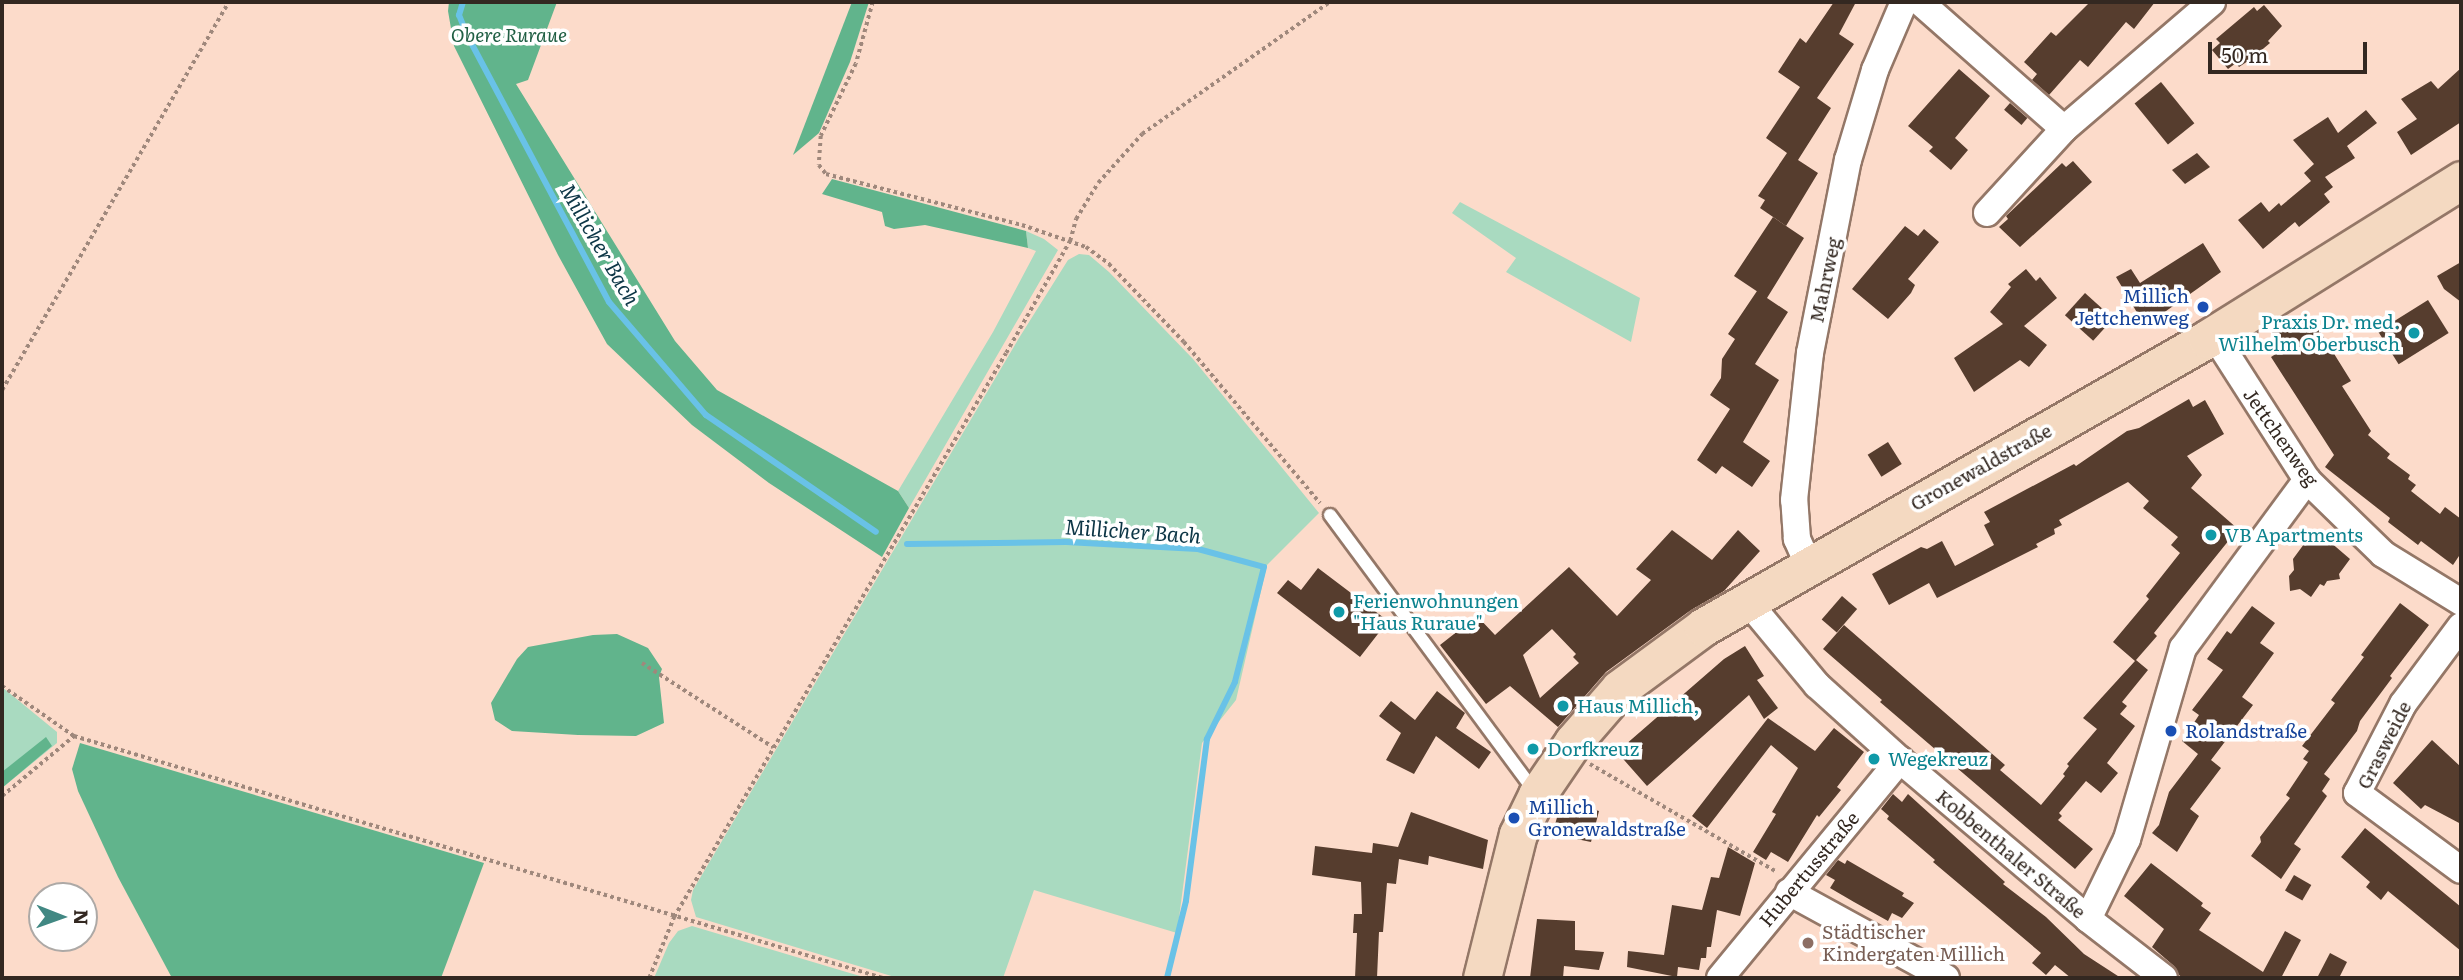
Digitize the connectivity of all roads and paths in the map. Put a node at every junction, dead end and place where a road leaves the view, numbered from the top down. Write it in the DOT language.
graph roads {
  1 [pos="229,2"];
  2 [pos="873,2"];
  3 [pos="1331,2"];
  4 [pos="1904,2"];
  5 [pos="1920,2"];
  6 [pos="2212,2"];
  7 [pos="2064,129"];
  8 [pos="2461,180"];
  9 [pos="1987,213"];
  10 [pos="1070,241"];
  11 [pos="2214,334"];
  12 [pos="2,390"];
  13 [pos="2307,480"];
  14 [pos="1330,515"];
  15 [pos="1809,566"];
  16 [pos="1748,602"];
  17 [pos="2461,602"];
  18 [pos="2461,626"];
  19 [pos="642,663"];
  20 [pos="2,686"];
  21 [pos="74,736"];
  22 [pos="773,747"];
  23 [pos="1567,751"];
  24 [pos="1900,760"];
  25 [pos="1537,795"];
  26 [pos="2,796"];
  27 [pos="2461,870"];
  28 [pos="1793,887"];
  29 [pos="674,917"];
  30 [pos="2088,919"];
  31 [pos="2153,975"];
  32 [pos="649,978"];
  33 [pos="883,978"];
  34 [pos="1482,978"];
  35 [pos="1720,978"];
  36 [pos="1946,978"];
  1 -- 12 [label="path"];
  2 -- 10 [label="path"];
  3 -- 10 [label="path"];
  4 -- 15 [label="street, Mahrweg"];
  5 -- 7 [label="street"];
  6 -- 7 [label="street"];
  7 -- 9 [label="street"];
  8 -- 11 [label="main road, Gronewaldstraße"];
  10 -- 14 [label="path"];
  10 -- 22 [label="path"];
  11 -- 13 [label="street, Jettchenweg"];
  11 -- 15 [label="main road, Gronewaldstraße"];
  13 -- 17 [label="street, Jettchenweg"];
  13 -- 30 [label="street"];
  14 -- 25 [label="lane"];
  15 -- 16 [label="main road, Gronewaldstraße"];
  16 -- 23 [label="main road, Gronewaldstraße"];
  16 -- 24 [label="street, Kobbenthaler Straße"];
  18 -- 27 [label="street, Grasweide"];
  19 -- 22 [label="path"];
  20 -- 21 [label="path"];
  21 -- 26 [label="path"];
  21 -- 29 [label="path"];
  22 -- 29 [label="path"];
  23 -- 25 [label="main road, Gronewaldstraße"];
  23 -- 28 [label="path"];
  24 -- 28 [label="street, Hubertusstraße"];
  24 -- 30 [label="street, Kobbenthaler Straße"];
  25 -- 34 [label="main road, Gronewaldstraße"];
  28 -- 35 [label="street, Hubertusstraße"];
  28 -- 36 [label="street"];
  29 -- 32 [label="path"];
  29 -- 33 [label="path"];
  30 -- 31 [label="street, Kobbenthaler Straße"];
}
